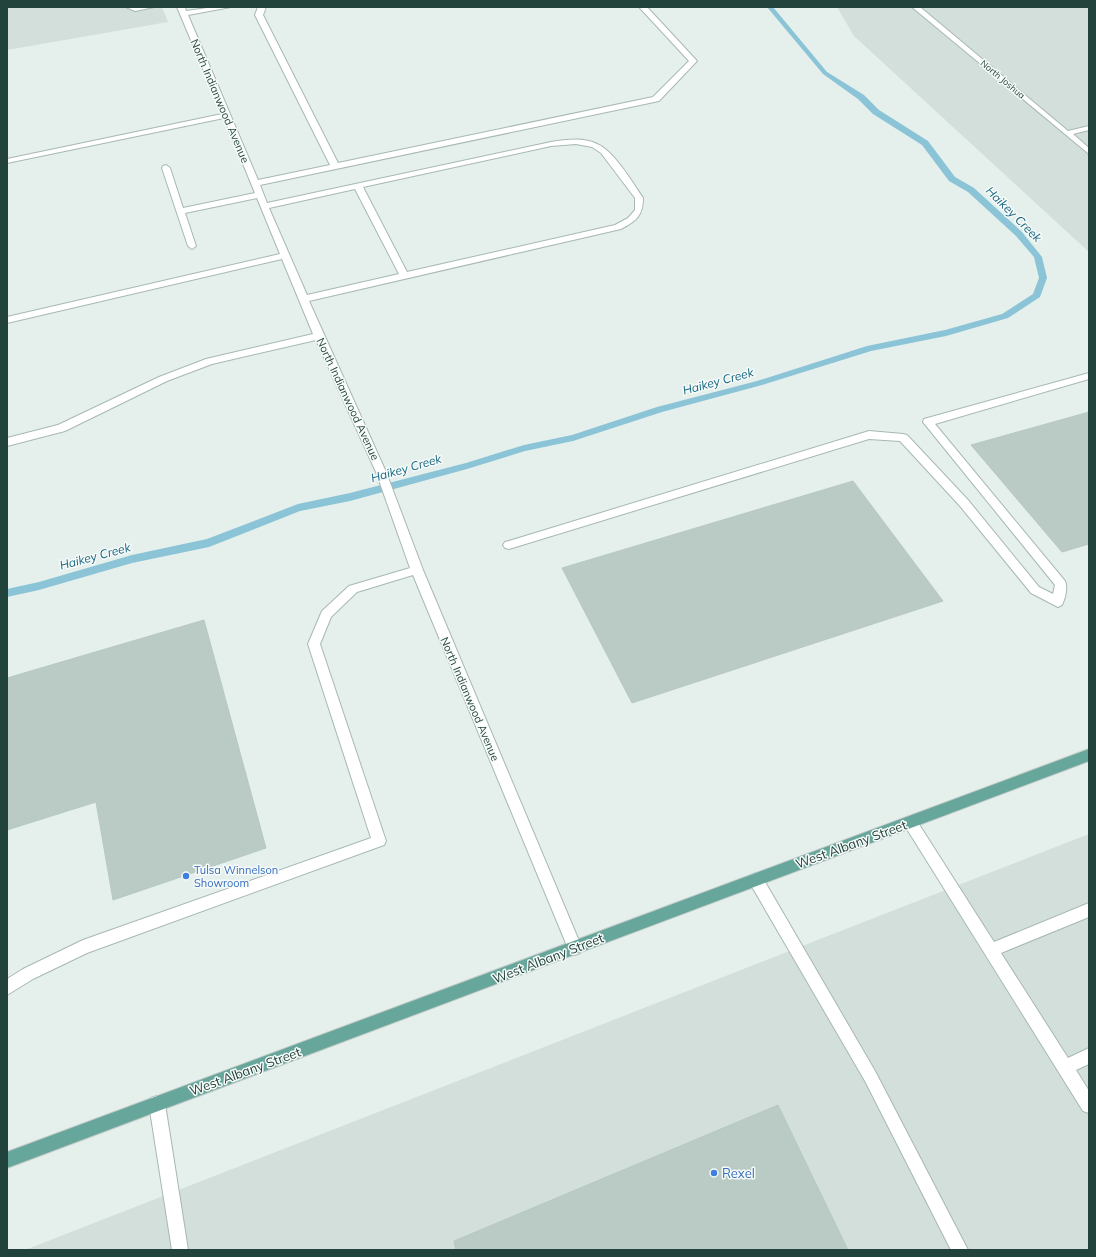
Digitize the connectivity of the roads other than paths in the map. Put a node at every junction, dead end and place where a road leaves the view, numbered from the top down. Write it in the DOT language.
graph roads {
  1 [pos="130,7"];
  2 [pos="150,7"];
  3 [pos="227,7"];
  4 [pos="262,7"];
  5 [pos="643,7"];
  6 [pos="916,7"];
  7 [pos="182,11"];
  8 [pos="226,115"];
  9 [pos="1089,128"];
  10 [pos="1068,133"];
  11 [pos="1089,152"];
  12 [pos="7,161"];
  13 [pos="335,166"];
  14 [pos="166,168"];
  15 [pos="255,183"];
  16 [pos="358,186"];
  17 [pos="260,195"];
  18 [pos="265,206"];
  19 [pos="180,211"];
  20 [pos="192,246"];
  21 [pos="285,256"];
  22 [pos="404,276"];
  23 [pos="303,299"];
  24 [pos="7,320"];
  25 [pos="318,336"];
  26 [pos="1089,376"];
  27 [pos="7,442"];
  28 [pos="509,545"];
  29 [pos="417,570"];
  30 [pos="1089,755"];
  31 [pos="910,822"];
  32 [pos="756,880"];
  33 [pos="1089,910"];
  34 [pos="575,948"];
  35 [pos="991,950"];
  36 [pos="7,988"];
  37 [pos="1089,1056"];
  38 [pos="1065,1067"];
  39 [pos="157,1104"];
  40 [pos="1089,1105"];
  41 [pos="7,1160"];
  42 [pos="180,1250"];
  43 [pos="960,1250"];
  1 -- 2 [label="street"];
  3 -- 7 [label="street"];
  4 -- 13 [label="street"];
  5 -- 13 [label="street"];
  6 -- 10 [label="street, North Joshua"];
  7 -- 8 [label="street, North Indianwood Avenue"];
  8 -- 12 [label="street"];
  8 -- 15 [label="street, North Indianwood Avenue"];
  9 -- 10 [label="street"];
  10 -- 11 [label="street, North Joshua"];
  13 -- 15 [label="street"];
  14 -- 19 [label="street"];
  15 -- 17 [label="street, North Indianwood Avenue"];
  16 -- 18 [label="street"];
  16 -- 22 [label="street"];
  16 -- 22 [label="street"];
  17 -- 18 [label="street, North Indianwood Avenue"];
  17 -- 19 [label="street"];
  18 -- 21 [label="street, North Indianwood Avenue"];
  19 -- 20 [label="street"];
  21 -- 23 [label="street, North Indianwood Avenue"];
  21 -- 24 [label="street"];
  22 -- 23 [label="street"];
  23 -- 25 [label="street, North Indianwood Avenue"];
  25 -- 27 [label="street"];
  25 -- 29 [label="street, North Indianwood Avenue"];
  26 -- 28 [label="street"];
  29 -- 34 [label="street, North Indianwood Avenue"];
  29 -- 36 [label="street"];
  30 -- 31 [label="main road, West Albany Street"];
  31 -- 32 [label="main road, West Albany Street"];
  31 -- 35 [label="street"];
  32 -- 34 [label="main road, West Albany Street"];
  32 -- 43 [label="street"];
  33 -- 35 [label="street"];
  34 -- 39 [label="main road, West Albany Street"];
  35 -- 38 [label="street"];
  37 -- 38 [label="street"];
  38 -- 40 [label="street"];
  39 -- 41 [label="main road, West Albany Street"];
  39 -- 42 [label="street"];
}
